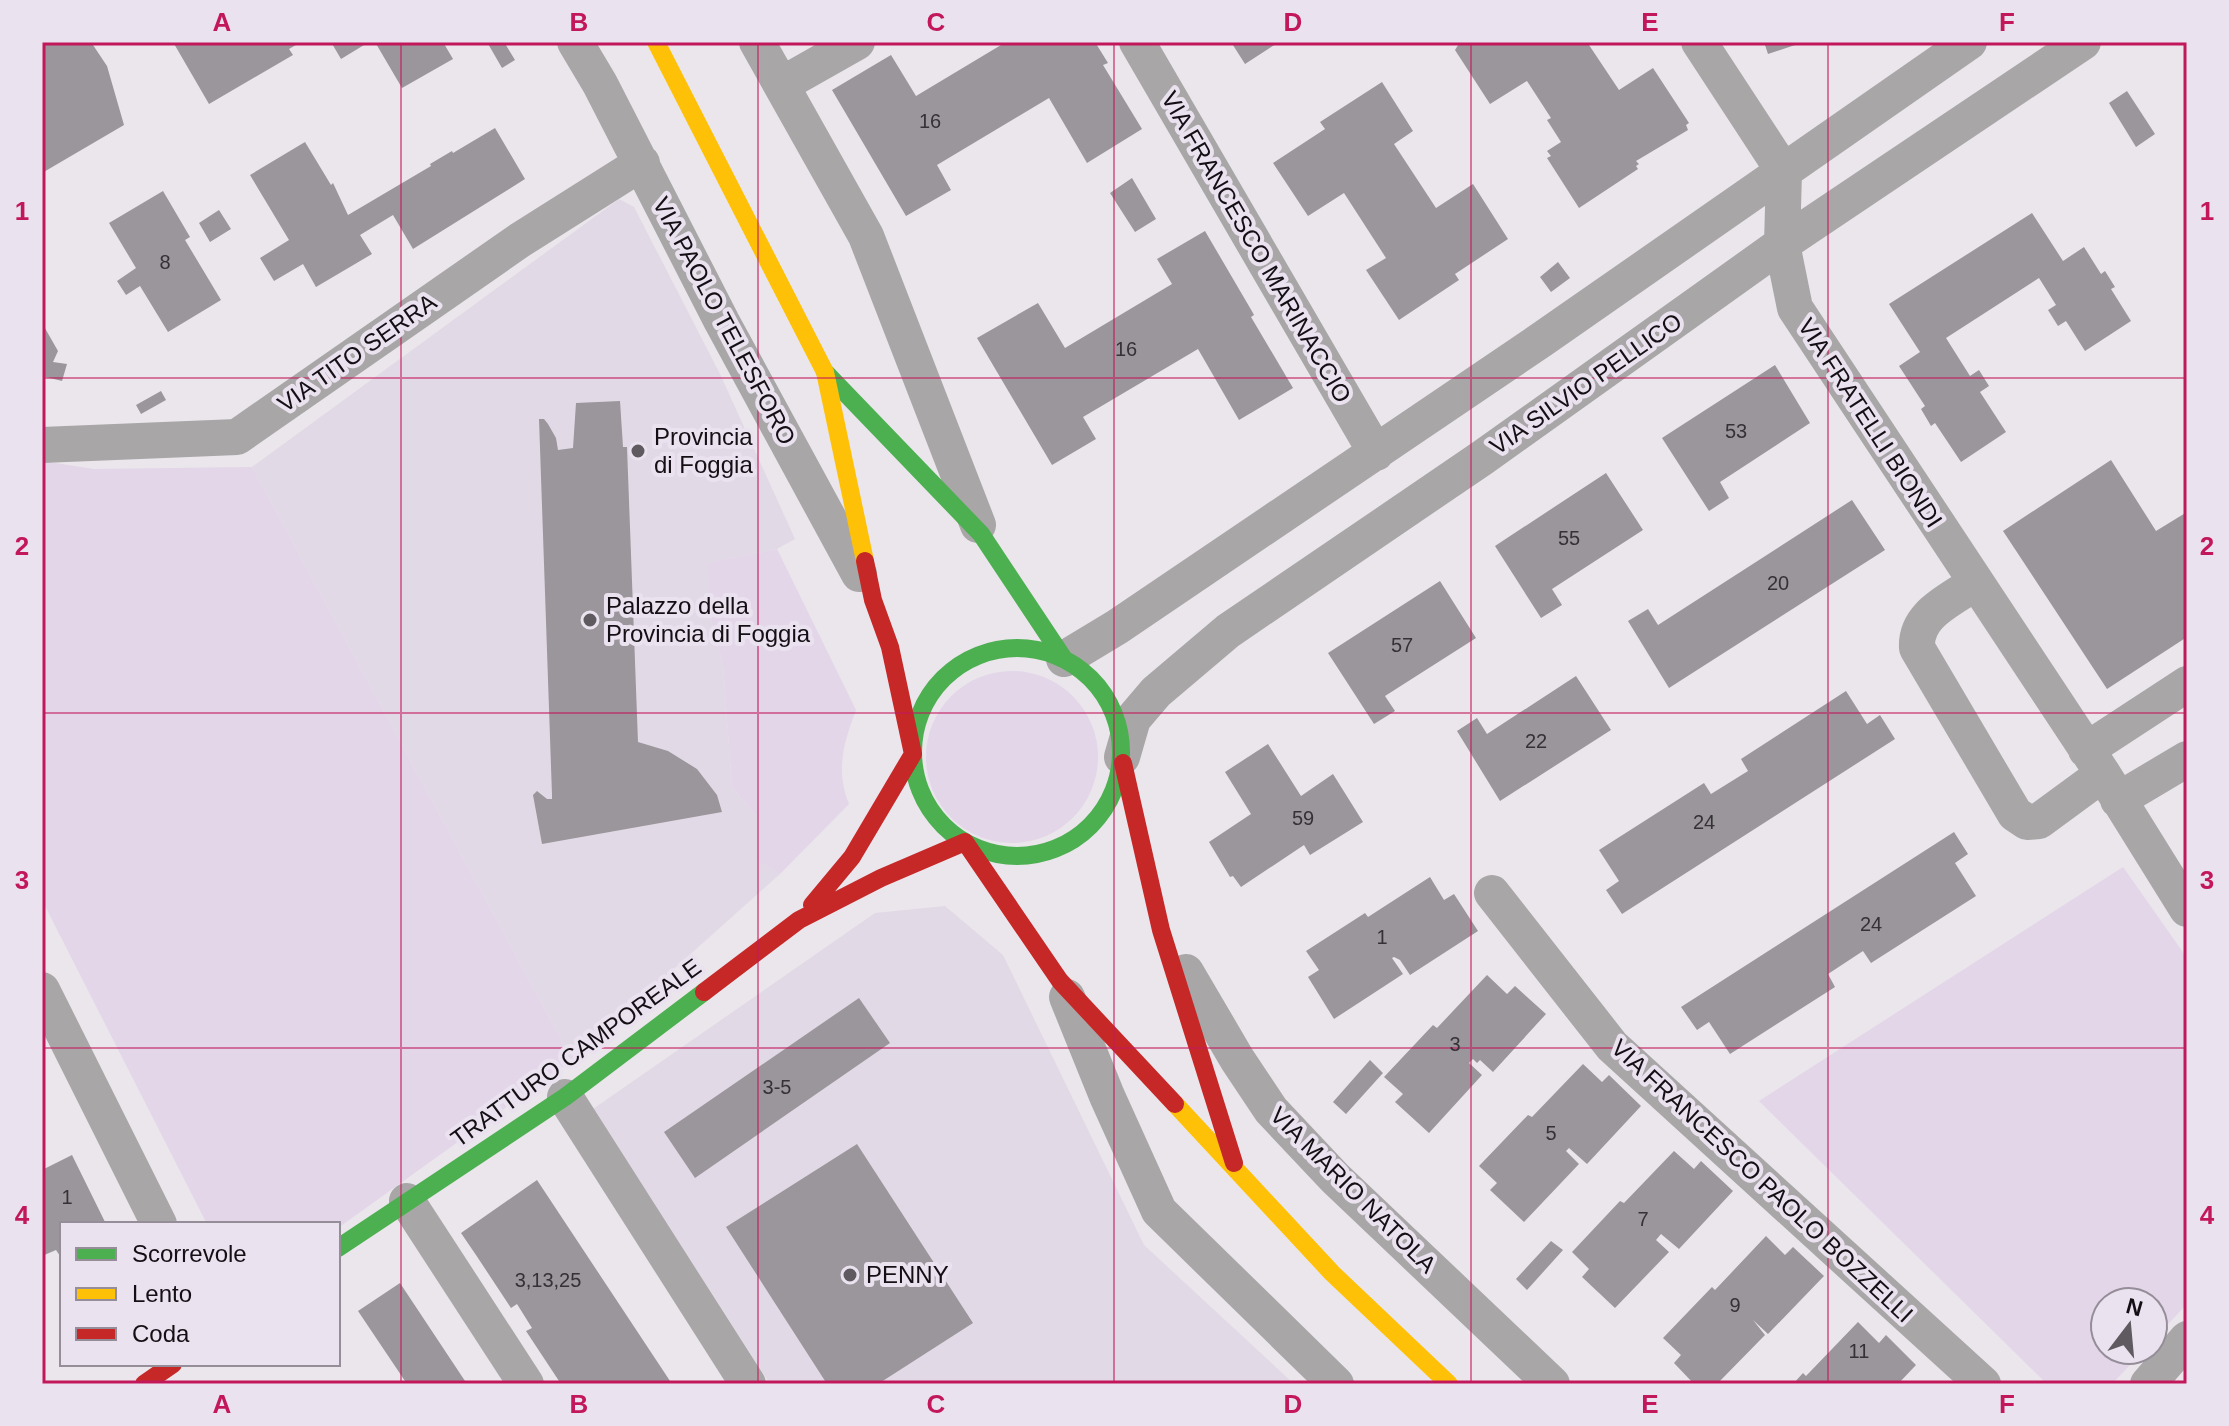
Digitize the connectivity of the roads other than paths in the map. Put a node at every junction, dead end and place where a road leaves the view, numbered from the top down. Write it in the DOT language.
graph roads {
  1 [pos="575,42"];
  2 [pos="656,42"];
  3 [pos="857,42"];
  4 [pos="1137,42"];
  5 [pos="1699,42"];
  6 [pos="1969,42"];
  7 [pos="2083,42"];
  8 [pos="759,43"];
  9 [pos="781,85"];
  10 [pos="642,163"];
  11 [pos="1784,172"];
  12 [pos="1782,244"];
  13 [pos="825,372"];
  14 [pos="42,445"];
  15 [pos="1376,453"];
  16 [pos="981,534"];
  17 [pos="1975,583"];
  18 [pos="873,600"];
  19 [pos="1064,659"];
  20 [pos="2187,684"];
  21 [pos="913,754"];
  22 [pos="1122,757"];
  23 [pos="2187,759"];
  24 [pos="2102,775"];
  25 [pos="965,842"];
  26 [pos="1492,893"];
  27 [pos="2187,909"];
  28 [pos="799,920"];
  29 [pos="1161,930"];
  30 [pos="1060,981"];
  31 [pos="42,990"];
  32 [pos="565,1097"];
  33 [pos="1237,1172"];
  34 [pos="407,1201"];
  35 [pos="158,1222"];
  36 [pos="340,1247"];
  37 [pos="2187,1339"];
  38 [pos="170,1366"];
  39 [pos="144,1384"];
  40 [pos="526,1384"];
  41 [pos="748,1384"];
  42 [pos="1336,1384"];
  43 [pos="1449,1384"];
  44 [pos="1552,1384"];
  45 [pos="1983,1384"];
  46 [pos="2148,1384"];
  1 -- 10 [label="street, VIA PAOLO TELESFORO"];
  2 -- 13 [label="street, VIA PAOLO TELESFORO"];
  3 -- 9 [label="street"];
  4 -- 15 [label="street, VIA FRANCESCO MARINACCIO"];
  5 -- 11 [label="street"];
  6 -- 11 [label="street"];
  7 -- 12 [label="street, VIA SILVIO PELLICO"];
  8 -- 9 [label="street, VIA PAOLO TELESFORO"];
  9 -- 16 [label="street, VIA PAOLO TELESFORO"];
  10 -- 14 [label="street, VIA TITO SERRA"];
  10 -- 18 [label="street, VIA PAOLO TELESFORO"];
  11 -- 12 [label="street, VIA FRATELLI BIONDI"];
  11 -- 15 [label="street"];
  12 -- 17 [label="street, VIA FRATELLI BIONDI"];
  12 -- 22 [label="street, VIA SILVIO PELLICO"];
  13 -- 16 [label="street, VIA PAOLO TELESFORO"];
  13 -- 18 [label="street, VIA PAOLO TELESFORO"];
  15 -- 19 [label="street"];
  16 -- 19 [label="street, VIA PAOLO TELESFORO"];
  17 -- 24 [label="street, VIA FRATELLI BIONDI"];
  17 -- 24 [label="street"];
  18 -- 21 [label="street, VIA PAOLO TELESFORO"];
  19 -- 21 [label="street"];
  19 -- 22 [label="street"];
  20 -- 24 [label="street"];
  21 -- 25 [label="street"];
  21 -- 28 [label="street, TRATTURO CAMPOREALE"];
  22 -- 25 [label="street"];
  22 -- 29 [label="street, VIA MARIO NATOLA"];
  23 -- 24 [label="street"];
  24 -- 27 [label="street, VIA FRATELLI BIONDI"];
  25 -- 28 [label="street, TRATTURO CAMPOREALE"];
  25 -- 30 [label="street, VIA MARIO NATOLA"];
  26 -- 45 [label="street, VIA FRANCESCO PAOLO BOZZELLI"];
  28 -- 32 [label="street, TRATTURO CAMPOREALE"];
  29 -- 33 [label="street, VIA MARIO NATOLA"];
  29 -- 44 [label="street, VIA MARIO NATOLA"];
  30 -- 33 [label="street, VIA MARIO NATOLA"];
  30 -- 42 [label="street, VIA MARIO NATOLA"];
  31 -- 35 [label="street"];
  32 -- 34 [label="street, TRATTURO CAMPOREALE"];
  32 -- 41 [label="street"];
  33 -- 43 [label="street, VIA MARIO NATOLA"];
  34 -- 36 [label="street, TRATTURO CAMPOREALE"];
  34 -- 40 [label="street"];
  37 -- 46 [label="street"];
  38 -- 39 [label="street"];
}
